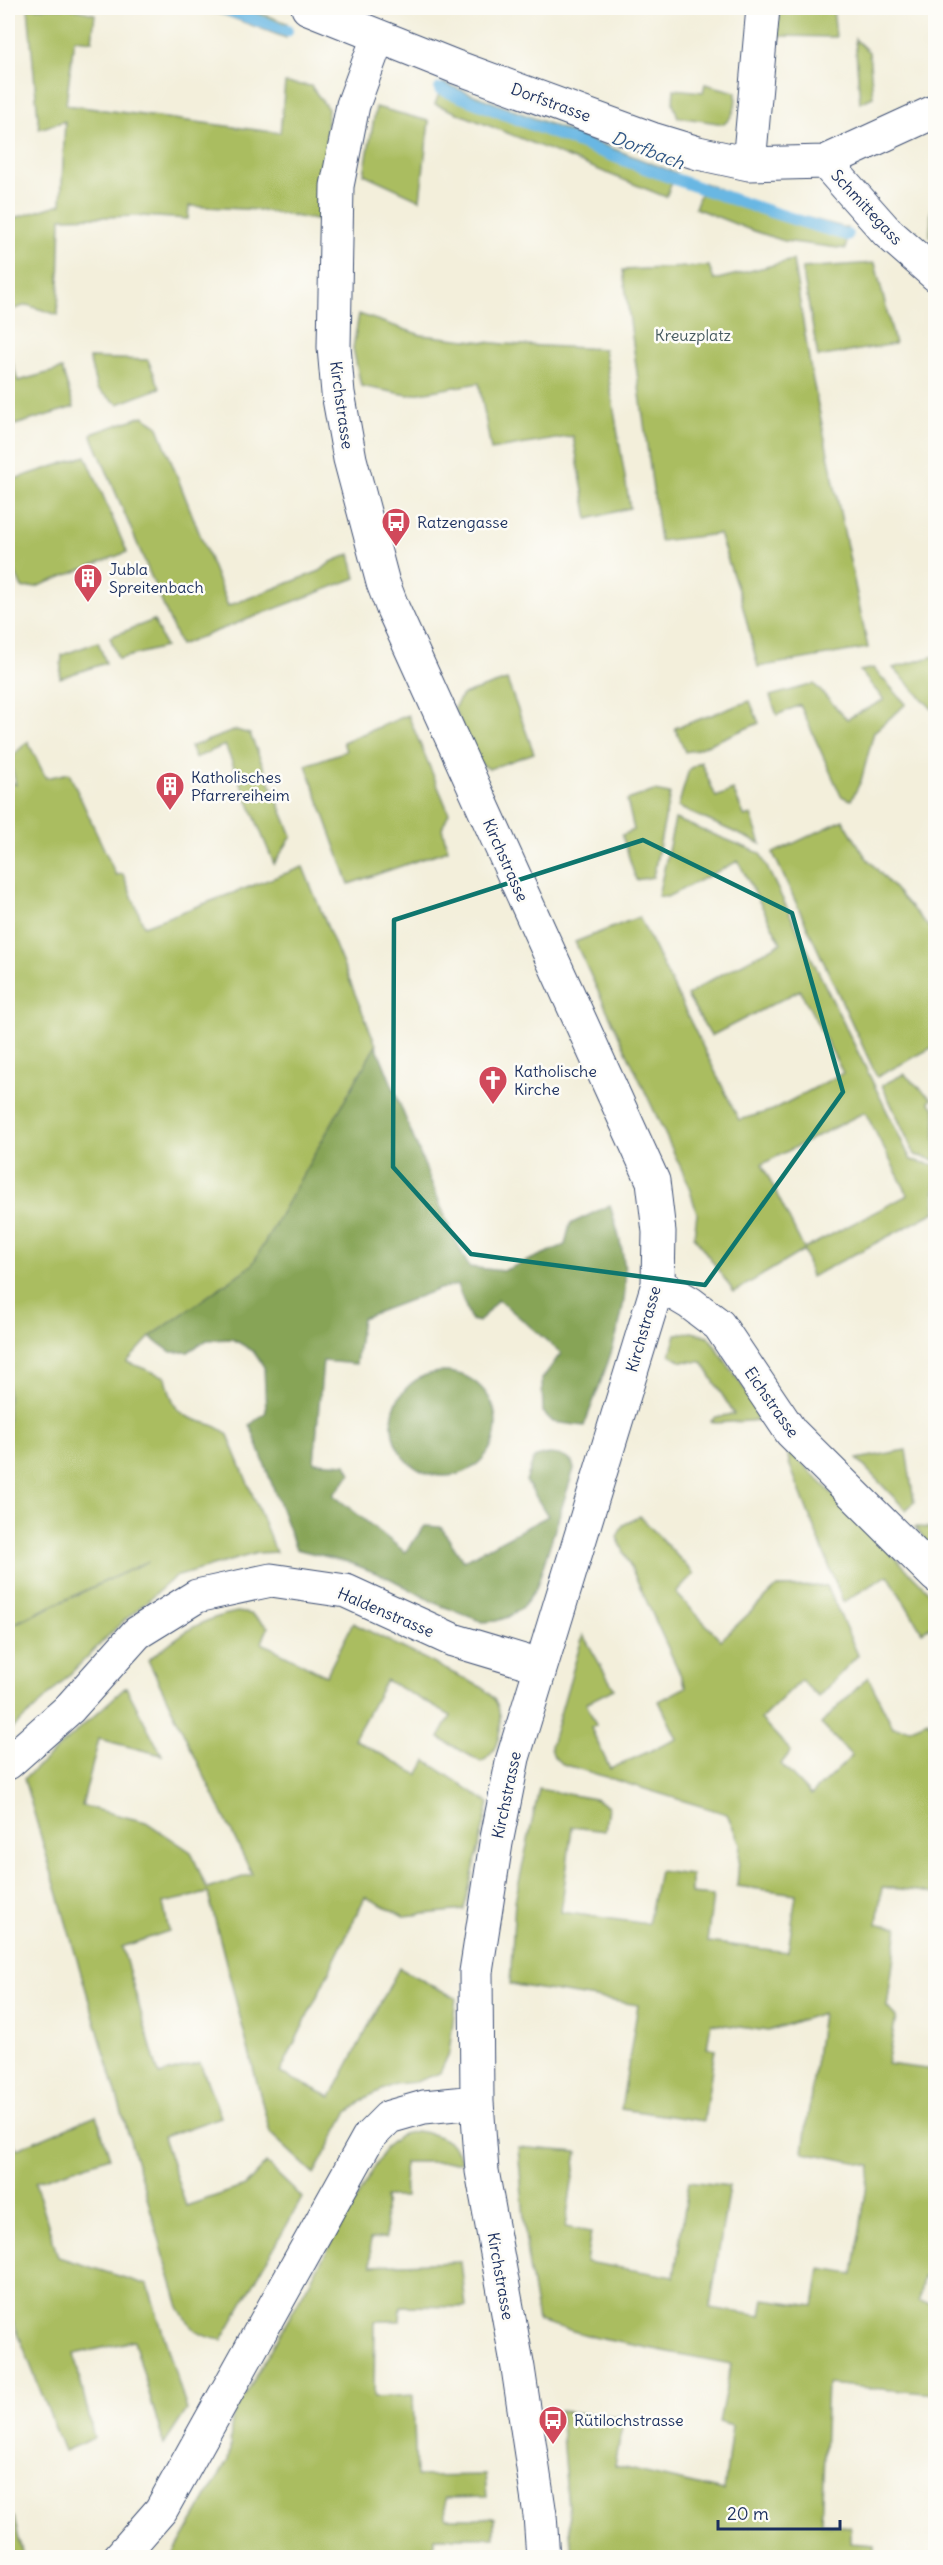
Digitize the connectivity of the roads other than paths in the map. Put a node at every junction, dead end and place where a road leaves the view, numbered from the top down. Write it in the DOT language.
graph roads {
  1 [pos="308,8"];
  2 [pos="763,8"];
  3 [pos="378,37"];
  4 [pos="936,111"];
  5 [pos="825,162"];
  6 [pos="749,164"];
  7 [pos="936,275"];
  8 [pos="658,1284"];
  9 [pos="936,1576"];
  10 [pos="540,1666"];
  11 [pos="8,1763"];
  12 [pos="477,2102"];
  13 [pos="119,2558"];
  14 [pos="543,2558"];
  1 -- 3 [label="street, Dorfstrasse"];
  2 -- 6 [label="street"];
  3 -- 6 [label="street, Dorfstrasse"];
  3 -- 8 [label="street, Kirchstrasse"];
  4 -- 5 [label="street, Dorfstrasse"];
  5 -- 6 [label="street, Dorfstrasse"];
  5 -- 7 [label="street, Schmittegass"];
  8 -- 9 [label="street, Eichstrasse"];
  8 -- 10 [label="street, Kirchstrasse"];
  10 -- 11 [label="street, Haldenstrasse"];
  10 -- 12 [label="street, Kirchstrasse"];
  12 -- 13 [label="street"];
  12 -- 14 [label="street, Kirchstrasse"];
}
